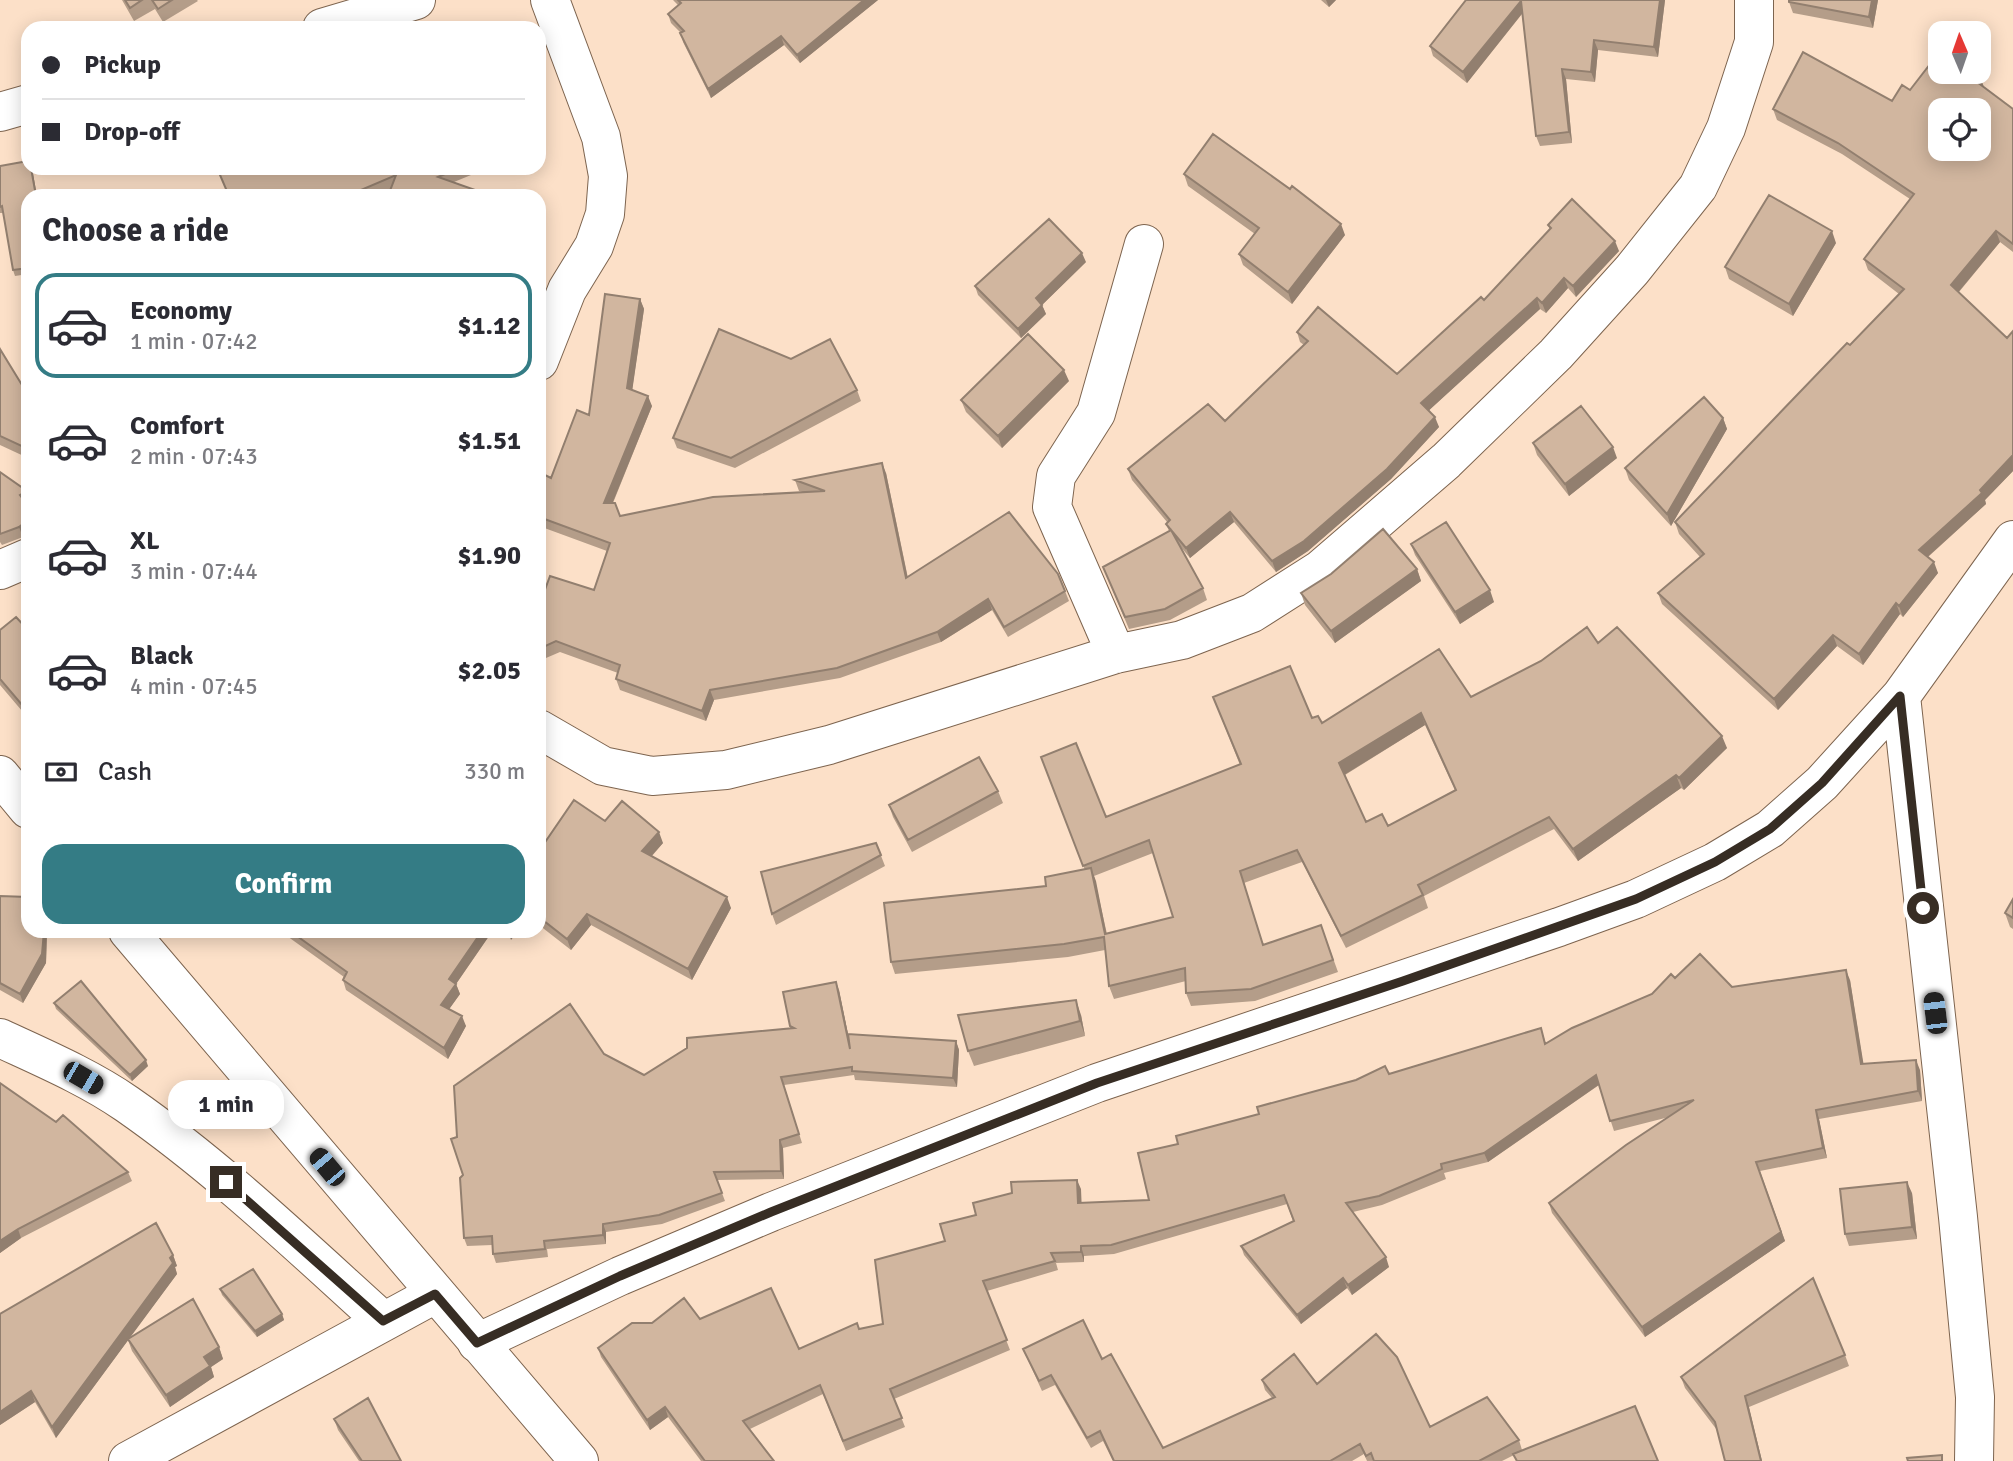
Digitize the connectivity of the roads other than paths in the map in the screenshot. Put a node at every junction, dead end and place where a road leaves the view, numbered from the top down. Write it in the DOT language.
graph roads {
  1 [pos="416,0"];
  2 [pos="550,0"];
  3 [pos="1754,0"];
  4 [pos="346,21"];
  5 [pos="21,106"];
  6 [pos="0,112"];
  7 [pos="1144,244"];
  8 [pos="546,344"];
  9 [pos="2013,540"];
  10 [pos="21,561"];
  11 [pos="0,570"];
  12 [pos="1116,654"];
  13 [pos="1900,696"];
  14 [pos="546,733"];
  15 [pos="0,775"];
  16 [pos="21,800"];
  17 [pos="134,938"];
  18 [pos="0,1038"];
  19 [pos="435,1294"];
  20 [pos="383,1321"];
  21 [pos="477,1343"];
  22 [pos="128,1461"];
  23 [pos="579,1461"];
  24 [pos="1974,1461"];
  1 -- 4 [label="main road"];
  2 -- 8 [label="main road"];
  3 -- 12 [label="main road"];
  5 -- 6 [label="main road"];
  7 -- 12 [label="main road"];
  9 -- 13 [label="main road"];
  10 -- 11 [label="main road"];
  12 -- 14 [label="main road"];
  13 -- 21 [label="main road"];
  13 -- 24 [label="main road"];
  15 -- 16 [label="main road"];
  17 -- 19 [label="main road"];
  18 -- 20 [label="main road"];
  19 -- 20 [label="main road"];
  19 -- 21 [label="main road"];
  20 -- 22 [label="main road"];
  21 -- 23 [label="main road"];
}
